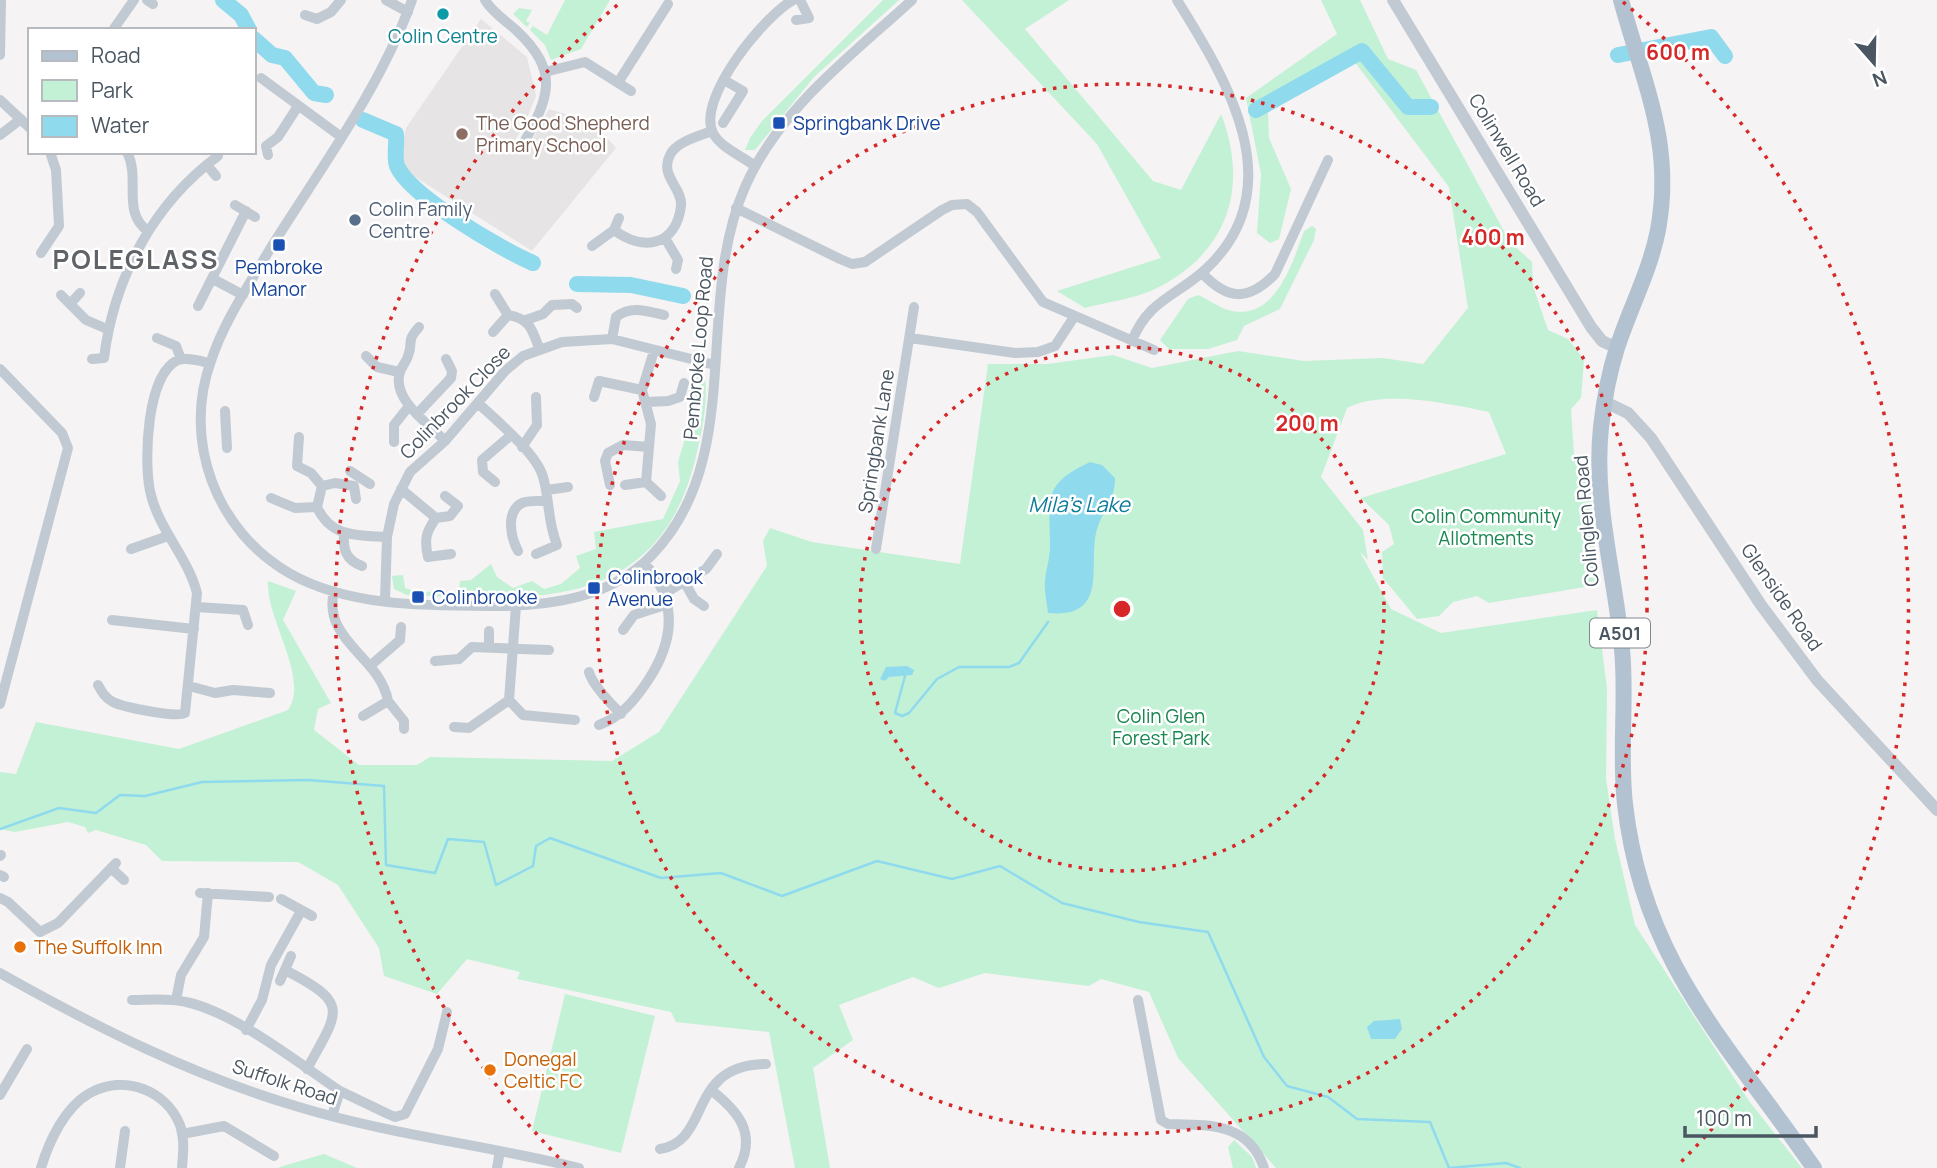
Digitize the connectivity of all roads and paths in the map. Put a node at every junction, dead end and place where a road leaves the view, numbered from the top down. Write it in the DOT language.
graph roads {
  1 [pos="1,0"];
  2 [pos="134,0"];
  3 [pos="341,0"];
  4 [pos="386,0"];
  5 [pos="412,0"];
  6 [pos="485,0"];
  7 [pos="793,0"];
  8 [pos="800,0"];
  9 [pos="912,0"];
  10 [pos="1177,0"];
  11 [pos="1393,0"];
  12 [pos="1622,0"];
  13 [pos="670,5"];
  14 [pos="408,12"];
  15 [pos="305,15"];
  16 [pos="796,20"];
  17 [pos="114,28"];
  18 [pos="0,55"];
  19 [pos="545,72"];
  20 [pos="261,78"];
  21 [pos="724,80"];
  22 [pos="619,81"];
  23 [pos="631,91"];
  24 [pos="0,100"];
  25 [pos="298,106"];
  26 [pos="20,119"];
  27 [pos="723,123"];
  28 [pos="28,126"];
  29 [pos="712,131"];
  30 [pos="0,135"];
  31 [pos="340,136"];
  32 [pos="522,146"];
  33 [pos="263,148"];
  34 [pos="51,154"];
  35 [pos="128,154"];
  36 [pos="218,156"];
  37 [pos="1328,160"];
  38 [pos="207,164"];
  39 [pos="755,166"];
  40 [pos="216,176"];
  41 [pos="235,205"];
  42 [pos="736,208"];
  43 [pos="619,218"];
  44 [pos="614,230"];
  45 [pos="148,232"];
  46 [pos="665,238"];
  47 [pos="592,246"];
  48 [pos="41,253"];
  49 [pos="676,269"];
  50 [pos="1202,272"];
  51 [pos="213,279"];
  52 [pos="80,293"];
  53 [pos="495,294"];
  54 [pos="61,295"];
  55 [pos="243,295"];
  56 [pos="70,304"];
  57 [pos="198,306"];
  58 [pos="914,307"];
  59 [pos="577,308"];
  60 [pos="508,315"];
  61 [pos="664,315"];
  62 [pos="1074,317"];
  63 [pos="526,320"];
  64 [pos="418,327"];
  65 [pos="107,329"];
  66 [pos="493,332"];
  67 [pos="157,338"];
  68 [pos="910,338"];
  69 [pos="612,339"];
  70 [pos="1132,341"];
  71 [pos="539,348"];
  72 [pos="1617,348"];
  73 [pos="654,351"];
  74 [pos="1154,351"];
  75 [pos="366,356"];
  76 [pos="92,359"];
  77 [pos="181,359"];
  78 [pos="446,359"];
  79 [pos="209,363"];
  80 [pos="715,365"];
  81 [pos="0,369"];
  82 [pos="400,372"];
  83 [pos="684,383"];
  84 [pos="642,390"];
  85 [pos="536,397"];
  86 [pos="594,397"];
  87 [pos="647,402"];
  88 [pos="1605,402"];
  89 [pos="479,404"];
  90 [pos="413,409"];
  91 [pos="225,411"];
  92 [pos="510,436"];
  93 [pos="299,437"];
  94 [pos="202,440"];
  95 [pos="445,441"];
  96 [pos="394,442"];
  97 [pos="522,447"];
  98 [pos="649,447"];
  99 [pos="350,471"];
  100 [pos="495,482"];
  101 [pos="646,482"];
  102 [pos="361,483"];
  103 [pos="610,485"];
  104 [pos="625,485"];
  105 [pos="322,486"];
  106 [pos="568,487"];
  107 [pos="401,489"];
  108 [pos="546,495"];
  109 [pos="445,496"];
  110 [pos="661,496"];
  111 [pos="271,498"];
  112 [pos="356,499"];
  113 [pos="317,507"];
  114 [pos="436,518"];
  115 [pos="344,534"];
  116 [pos="168,536"];
  117 [pos="387,537"];
  118 [pos="131,549"];
  119 [pos="876,549"];
  120 [pos="518,551"];
  121 [pos="452,554"];
  122 [pos="536,554"];
  123 [pos="717,554"];
  124 [pos="644,563"];
  125 [pos="362,566"];
  126 [pos="685,583"];
  127 [pos="334,591"];
  128 [pos="666,598"];
  129 [pos="385,600"];
  130 [pos="516,606"];
  131 [pos="704,606"];
  132 [pos="123,607"];
  133 [pos="197,607"];
  134 [pos="248,625"];
  135 [pos="401,627"];
  136 [pos="194,629"];
  137 [pos="623,630"];
  138 [pos="489,631"];
  139 [pos="489,648"];
  140 [pos="513,648"];
  141 [pos="549,650"];
  142 [pos="435,661"];
  143 [pos="372,665"];
  144 [pos="589,672"];
  145 [pos="98,685"];
  146 [pos="189,686"];
  147 [pos="620,692"];
  148 [pos="270,693"];
  149 [pos="608,696"];
  150 [pos="509,700"];
  151 [pos="388,701"];
  152 [pos="0,704"];
  153 [pos="621,714"];
  154 [pos="363,716"];
  155 [pos="575,720"];
  156 [pos="599,724"];
  157 [pos="454,727"];
  158 [pos="404,729"];
  159 [pos="1937,810"];
  160 [pos="124,880"];
  161 [pos="269,897"];
  162 [pos="0,898"];
  163 [pos="281,899"];
  164 [pos="291,956"];
  165 [pos="285,970"];
  166 [pos="0,973"];
  167 [pos="280,981"];
  168 [pos="132,1000"];
  169 [pos="176,1000"];
  170 [pos="1138,1000"];
  171 [pos="447,1012"];
  172 [pos="1140,1014"];
  173 [pos="1127,1017"];
  174 [pos="246,1030"];
  175 [pos="26,1049"];
  176 [pos="765,1064"];
  177 [pos="307,1069"];
  178 [pos="711,1090"];
  179 [pos="340,1091"];
  180 [pos="0,1094"];
  181 [pos="332,1116"];
  182 [pos="125,1131"];
  183 [pos="182,1134"];
  184 [pos="660,1149"];
  185 [pos="500,1151"];
  186 [pos="274,1156"];
  187 [pos="41,1168"];
  188 [pos="120,1168"];
  189 [pos="182,1168"];
  190 [pos="497,1168"];
  191 [pos="579,1168"];
  192 [pos="739,1168"];
  193 [pos="1264,1168"];
  194 [pos="1814,1168"];
  1 -- 18 [label="street"];
  2 -- 17 [label="street"];
  3 -- 15 [label="street"];
  4 -- 14 [label="street"];
  5 -- 14 [label="street, Pembroke Loop Road"];
  6 -- 19 [label="street"];
  7 -- 21 [label="street"];
  8 -- 16 [label="street"];
  9 -- 39 [label="street, Pembroke Loop Road"];
  10 -- 50 [label="street"];
  11 -- 72 [label="street, Colinwell Road"];
  12 -- 72 [label="main road, Colinglen Road / A501"];
  13 -- 22 [label="street"];
  14 -- 31 [label="street, Pembroke Loop Road"];
  19 -- 22 [label="street"];
  19 -- 32 [label="street"];
  20 -- 25 [label="street"];
  21 -- 27 [label="street"];
  21 -- 29 [label="street"];
  22 -- 23 [label="street"];
  24 -- 26 [label="street"];
  25 -- 31 [label="street"];
  25 -- 33 [label="street"];
  26 -- 28 [label="street"];
  26 -- 30 [label="street"];
  29 -- 39 [label="street"];
  29 -- 46 [label="street"];
  31 -- 55 [label="street, Pembroke Loop Road"];
  34 -- 48 [label="street"];
  35 -- 45 [label="street"];
  36 -- 38 [label="street"];
  37 -- 50 [label="street"];
  38 -- 40 [label="street"];
  38 -- 45 [label="street"];
  39 -- 42 [label="street, Pembroke Loop Road"];
  41 -- 51 [label="street"];
  42 -- 62 [label="street"];
  42 -- 80 [label="street, Pembroke Loop Road"];
  43 -- 44 [label="street"];
  44 -- 46 [label="street"];
  44 -- 47 [label="street"];
  45 -- 65 [label="street"];
  46 -- 49 [label="street"];
  50 -- 70 [label="street"];
  51 -- 55 [label="street"];
  51 -- 57 [label="street"];
  52 -- 56 [label="street"];
  53 -- 60 [label="street"];
  54 -- 56 [label="street"];
  55 -- 79 [label="street, Pembroke Loop Road"];
  56 -- 65 [label="street"];
  58 -- 68 [label="street, Springbank Lane"];
  59 -- 63 [label="street"];
  60 -- 63 [label="street"];
  60 -- 66 [label="street"];
  61 -- 69 [label="street"];
  62 -- 68 [label="street"];
  62 -- 70 [label="street"];
  63 -- 71 [label="street"];
  64 -- 82 [label="street"];
  65 -- 76 [label="street"];
  67 -- 77 [label="street"];
  68 -- 119 [label="street, Springbank Lane"];
  69 -- 71 [label="street, Colinbrook Close"];
  69 -- 73 [label="street, Colinbrook Close"];
  70 -- 74 [label="street"];
  71 -- 89 [label="street, Colinbrook Close"];
  72 -- 88 [label="main road, Colinglen Road / A501"];
  73 -- 80 [label="street, Colinbrook Close"];
  73 -- 84 [label="street"];
  75 -- 82 [label="street"];
  77 -- 79 [label="street"];
  77 -- 116 [label="street"];
  78 -- 90 [label="street"];
  79 -- 94 [label="street, Pembroke Loop Road"];
  80 -- 124 [label="street, Pembroke Loop Road"];
  81 -- 152 [label="street"];
  82 -- 90 [label="street"];
  83 -- 87 [label="street"];
  84 -- 86 [label="street"];
  84 -- 87 [label="street"];
  85 -- 97 [label="street"];
  87 -- 98 [label="street"];
  88 -- 159 [label="street, Glenside Road"];
  88 -- 194 [label="main road, Colinglen Road / A501"];
  89 -- 92 [label="street"];
  89 -- 95 [label="street, Colinbrook Close"];
  90 -- 95 [label="street"];
  90 -- 96 [label="street"];
  91 -- 94 [label="street"];
  92 -- 97 [label="street"];
  92 -- 100 [label="street"];
  93 -- 105 [label="street"];
  94 -- 127 [label="street, Pembroke Loop Road"];
  95 -- 107 [label="street, Colinbrook Close"];
  97 -- 108 [label="street"];
  98 -- 101 [label="street"];
  98 -- 103 [label="street"];
  99 -- 102 [label="street"];
  101 -- 104 [label="street"];
  101 -- 110 [label="street"];
  102 -- 105 [label="street"];
  102 -- 112 [label="street"];
  105 -- 113 [label="street"];
  106 -- 108 [label="street"];
  107 -- 114 [label="street"];
  107 -- 117 [label="street, Colinbrook Close"];
  108 -- 120 [label="street"];
  108 -- 122 [label="street"];
  109 -- 114 [label="street"];
  111 -- 113 [label="street"];
  113 -- 115 [label="street"];
  114 -- 121 [label="street"];
  115 -- 117 [label="street"];
  115 -- 125 [label="street"];
  116 -- 118 [label="street"];
  116 -- 133 [label="street"];
  117 -- 129 [label="street, Colinbrook Close"];
  123 -- 126 [label="street"];
  124 -- 128 [label="street"];
  124 -- 130 [label="street, Pembroke Loop Road"];
  126 -- 128 [label="street"];
  126 -- 131 [label="street"];
  127 -- 129 [label="street, Pembroke Loop Road"];
  127 -- 143 [label="street"];
  128 -- 137 [label="street"];
  128 -- 153 [label="street"];
  129 -- 130 [label="street, Pembroke Loop Road"];
  130 -- 140 [label="street"];
  132 -- 136 [label="street"];
  133 -- 134 [label="street"];
  133 -- 136 [label="street"];
  135 -- 143 [label="street"];
  136 -- 146 [label="street"];
  138 -- 139 [label="street"];
  139 -- 140 [label="street"];
  139 -- 142 [label="street"];
  140 -- 141 [label="street"];
  140 -- 150 [label="street"];
  143 -- 151 [label="street"];
  144 -- 149 [label="street"];
  145 -- 146 [label="street"];
  146 -- 148 [label="street"];
  147 -- 149 [label="street"];
  149 -- 153 [label="street"];
  150 -- 155 [label="street"];
  150 -- 157 [label="street"];
  151 -- 154 [label="street"];
  151 -- 158 [label="street"];
  153 -- 156 [label="street"];
  160 -- 162 [label="street"];
  161 -- 169 [label="street"];
  163 -- 174 [label="street"];
  164 -- 165 [label="street"];
  165 -- 167 [label="street"];
  165 -- 177 [label="street"];
  166 -- 181 [label="street, Suffolk Road"];
  168 -- 169 [label="street"];
  169 -- 174 [label="street"];
  170 -- 172 [label="street"];
  171 -- 179 [label="street"];
  172 -- 173 [label="street"];
  172 -- 193 [label="street"];
  174 -- 177 [label="street"];
  175 -- 180 [label="street"];
  176 -- 178 [label="street"];
  177 -- 179 [label="street"];
  178 -- 184 [label="street"];
  178 -- 192 [label="street"];
  179 -- 181 [label="street"];
  181 -- 185 [label="street, Suffolk Road"];
  182 -- 188 [label="street"];
  183 -- 186 [label="street"];
  183 -- 187 [label="street"];
  183 -- 189 [label="street"];
  185 -- 190 [label="street"];
  185 -- 191 [label="street, Suffolk Road"];
}
